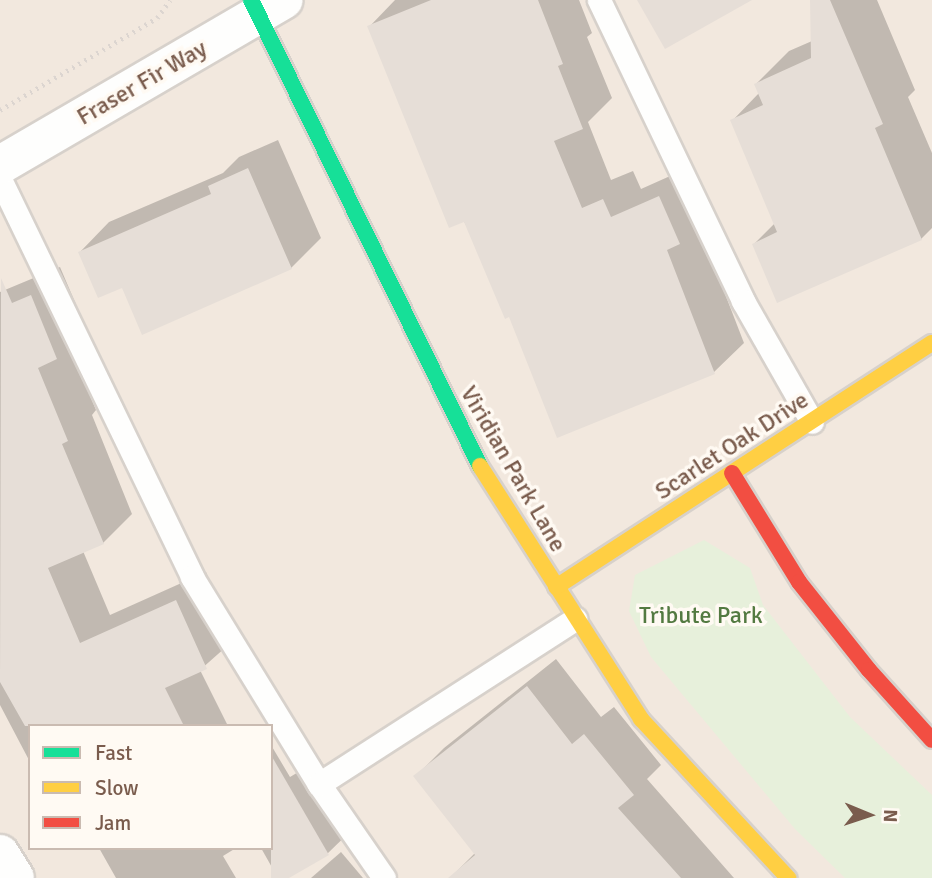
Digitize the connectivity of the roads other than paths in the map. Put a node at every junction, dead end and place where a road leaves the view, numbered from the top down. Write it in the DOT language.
graph roads {
  1 [pos="598,0"];
  2 [pos="265,5"];
  3 [pos="0,165"];
  4 [pos="0,179"];
  5 [pos="932,343"];
  6 [pos="812,422"];
  7 [pos="732,473"];
  8 [pos="556,587"];
  9 [pos="575,619"];
  10 [pos="932,740"];
  11 [pos="319,784"];
  12 [pos="0,854"];
  13 [pos="15,878"];
  14 [pos="384,878"];
  15 [pos="788,878"];
  1 -- 6 [label="lane"];
  2 -- 3 [label="street, Fraser Fir Way"];
  2 -- 8 [label="street, Viridian Park Lane"];
  4 -- 11 [label="lane"];
  5 -- 6 [label="street, Scarlet Oak Drive"];
  6 -- 7 [label="street, Scarlet Oak Drive"];
  7 -- 8 [label="street, Scarlet Oak Drive"];
  7 -- 10 [label="street"];
  8 -- 9 [label="street, Viridian Park Lane"];
  9 -- 11 [label="lane"];
  9 -- 15 [label="street, Viridian Park Lane"];
  11 -- 14 [label="lane"];
  12 -- 13 [label="street"];
}
